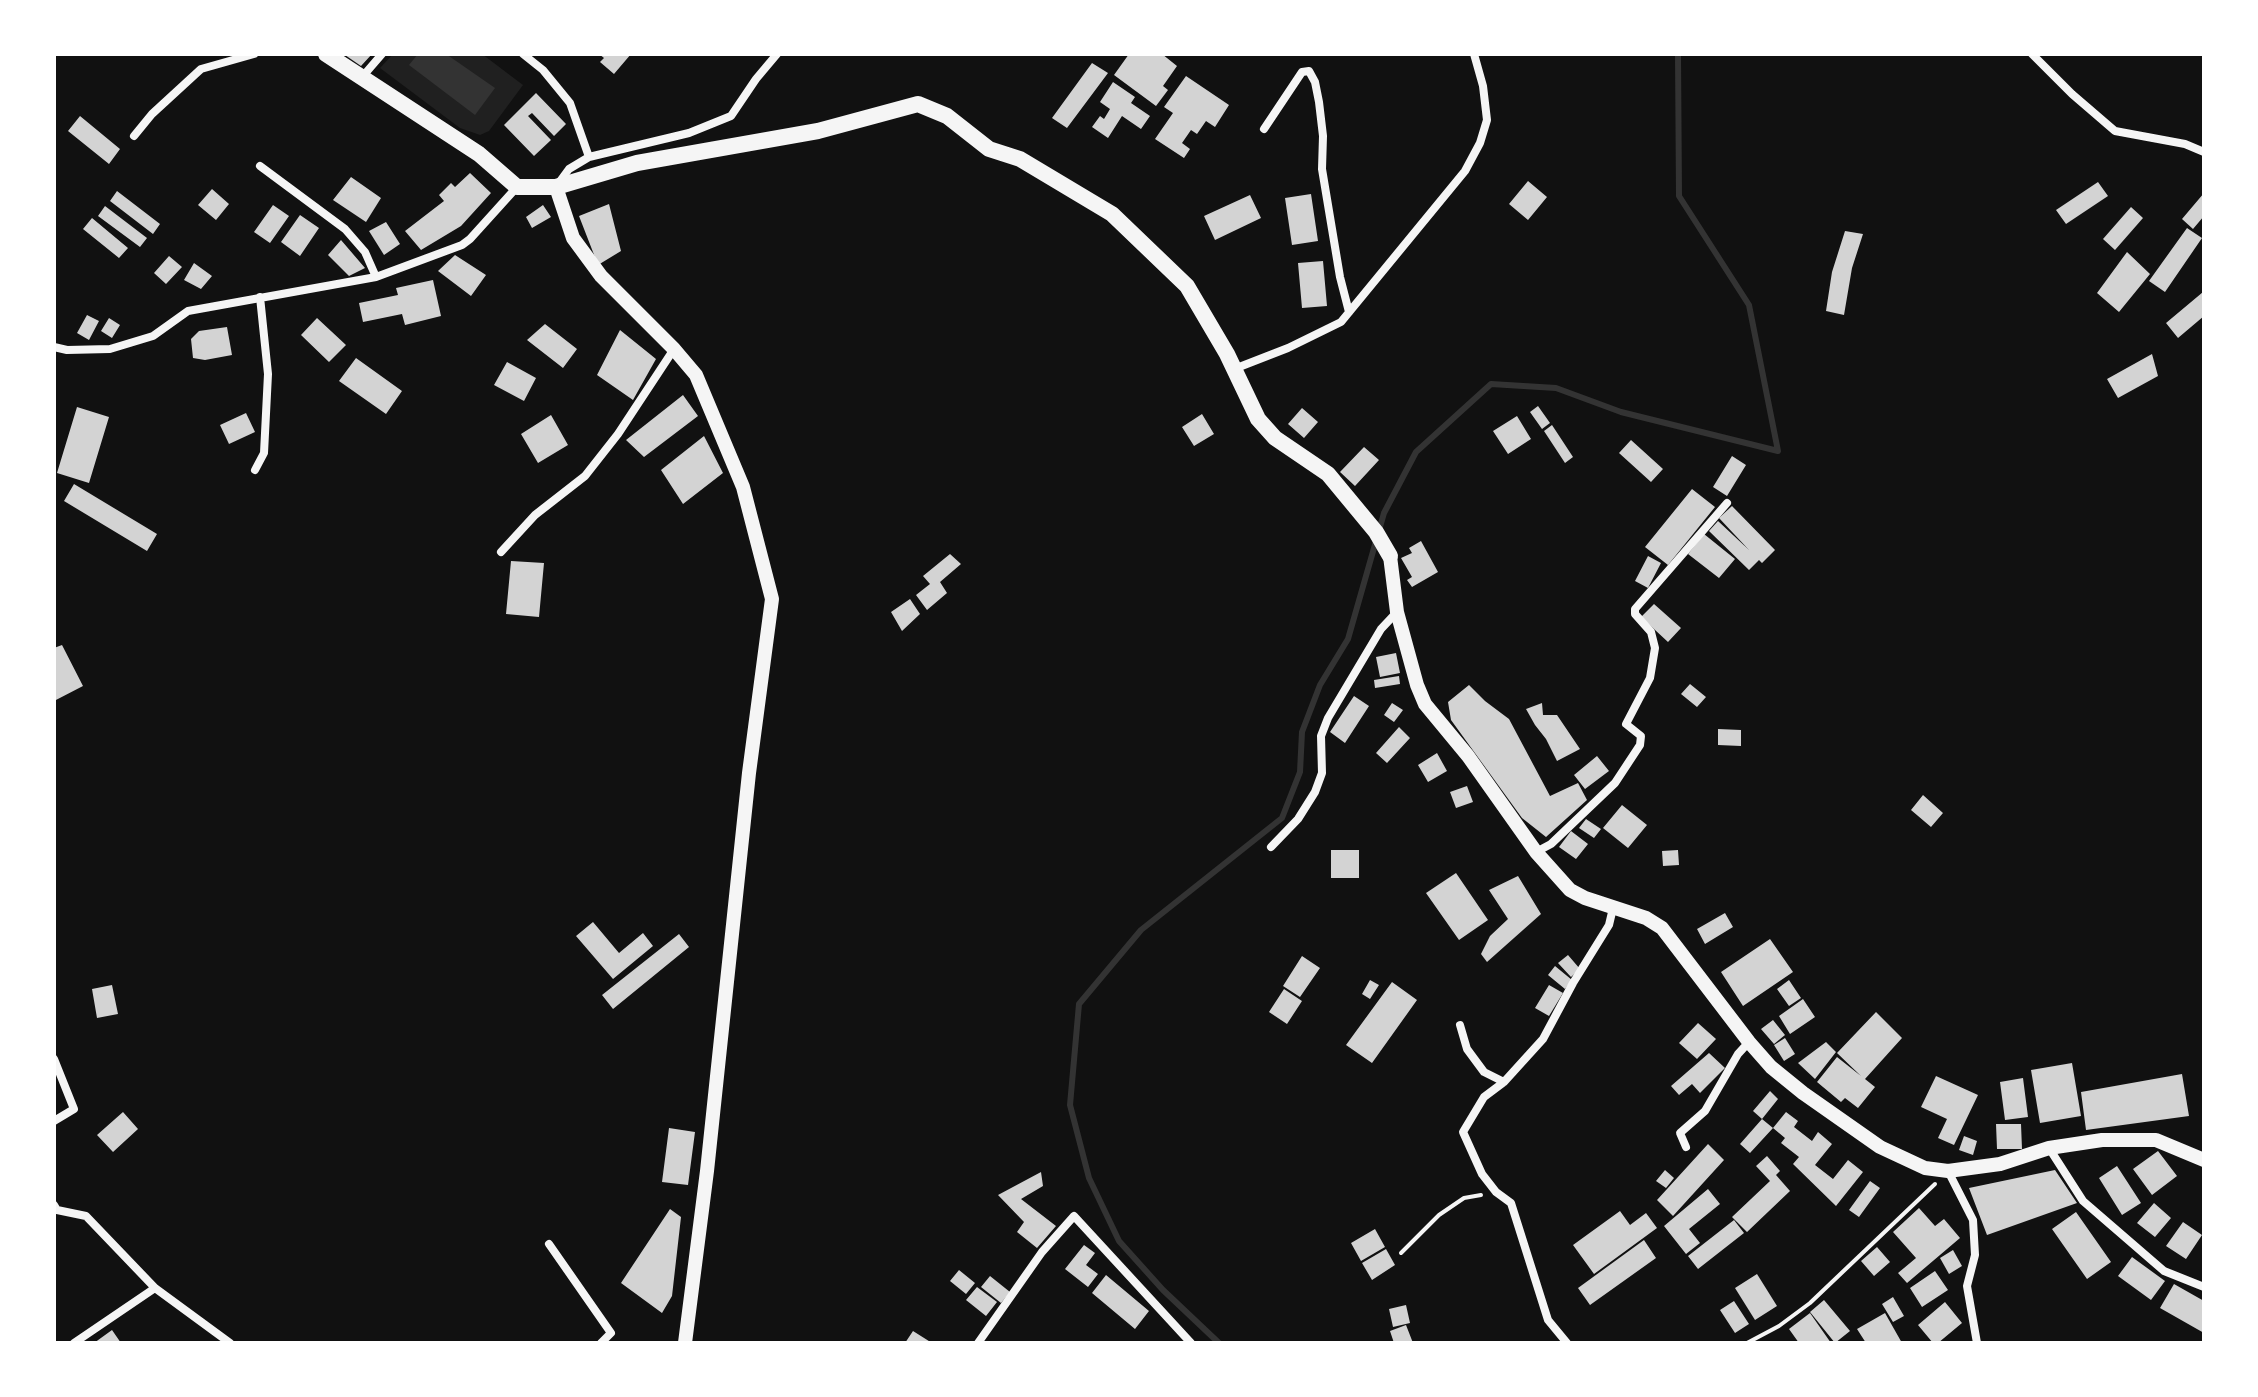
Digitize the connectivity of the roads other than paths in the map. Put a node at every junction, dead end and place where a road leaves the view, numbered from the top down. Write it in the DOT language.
graph roads {
  1 [pos="254,54"];
  2 [pos="326,54"];
  3 [pos="382,54"];
  4 [pos="523,54"];
  5 [pos="777,54"];
  6 [pos="1474,54"];
  7 [pos="2032,54"];
  8 [pos="363,76"];
  9 [pos="1264,129"];
  10 [pos="134,136"];
  11 [pos="2204,152"];
  12 [pos="589,157"];
  13 [pos="260,166"];
  14 [pos="517,187"];
  15 [pos="556,187"];
  16 [pos="376,277"];
  17 [pos="260,297"];
  18 [pos="1349,312"];
  19 [pos="54,347"];
  20 [pos="674,349"];
  21 [pos="1234,369"];
  22 [pos="255,470"];
  23 [pos="1727,503"];
  24 [pos="501,552"];
  25 [pos="1390,556"];
  26 [pos="1397,612"];
  27 [pos="1271,847"];
  28 [pos="1536,852"];
  29 [pos="1613,908"];
  30 [pos="1460,1025"];
  31 [pos="1749,1042"];
  32 [pos="54,1059"];
  33 [pos="1504,1082"];
  34 [pos="54,1121"];
  35 [pos="1686,1147"];
  36 [pos="2049,1148"];
  37 [pos="2204,1160"];
  38 [pos="1948,1171"];
  39 [pos="54,1205"];
  40 [pos="549,1244"];
  41 [pos="2204,1287"];
  42 [pos="155,1288"];
  43 [pos="74,1343"];
  44 [pos="230,1343"];
  45 [pos="601,1343"];
  46 [pos="685,1343"];
  47 [pos="978,1343"];
  48 [pos="1191,1343"];
  49 [pos="1567,1343"];
  50 [pos="1977,1343"];
  1 -- 10 [label="street"];
  2 -- 8 [label="main road"];
  3 -- 8 [label="street"];
  4 -- 12 [label="street"];
  5 -- 12 [label="street"];
  6 -- 18 [label="street"];
  7 -- 11 [label="street"];
  8 -- 14 [label="main road"];
  9 -- 18 [label="street"];
  12 -- 15 [label="street"];
  13 -- 16 [label="street"];
  14 -- 15 [label="main road"];
  14 -- 16 [label="street"];
  15 -- 20 [label="street"];
  15 -- 21 [label="main road"];
  16 -- 17 [label="street"];
  17 -- 19 [label="street"];
  17 -- 22 [label="street"];
  18 -- 21 [label="street"];
  20 -- 24 [label="street"];
  20 -- 46 [label="street"];
  21 -- 25 [label="main road"];
  23 -- 28 [label="street"];
  25 -- 26 [label="street"];
  26 -- 27 [label="street"];
  26 -- 28 [label="street"];
  28 -- 29 [label="street"];
  29 -- 31 [label="street"];
  29 -- 33 [label="street"];
  30 -- 33 [label="street"];
  31 -- 35 [label="street"];
  31 -- 38 [label="street"];
  32 -- 34 [label="street"];
  33 -- 49 [label="street"];
  36 -- 37 [label="street"];
  36 -- 38 [label="street"];
  36 -- 41 [label="street"];
  38 -- 50 [label="street"];
  39 -- 42 [label="street"];
  40 -- 45 [label="street"];
  42 -- 43 [label="street"];
  42 -- 44 [label="street"];
  47 -- 48 [label="street"];
}
